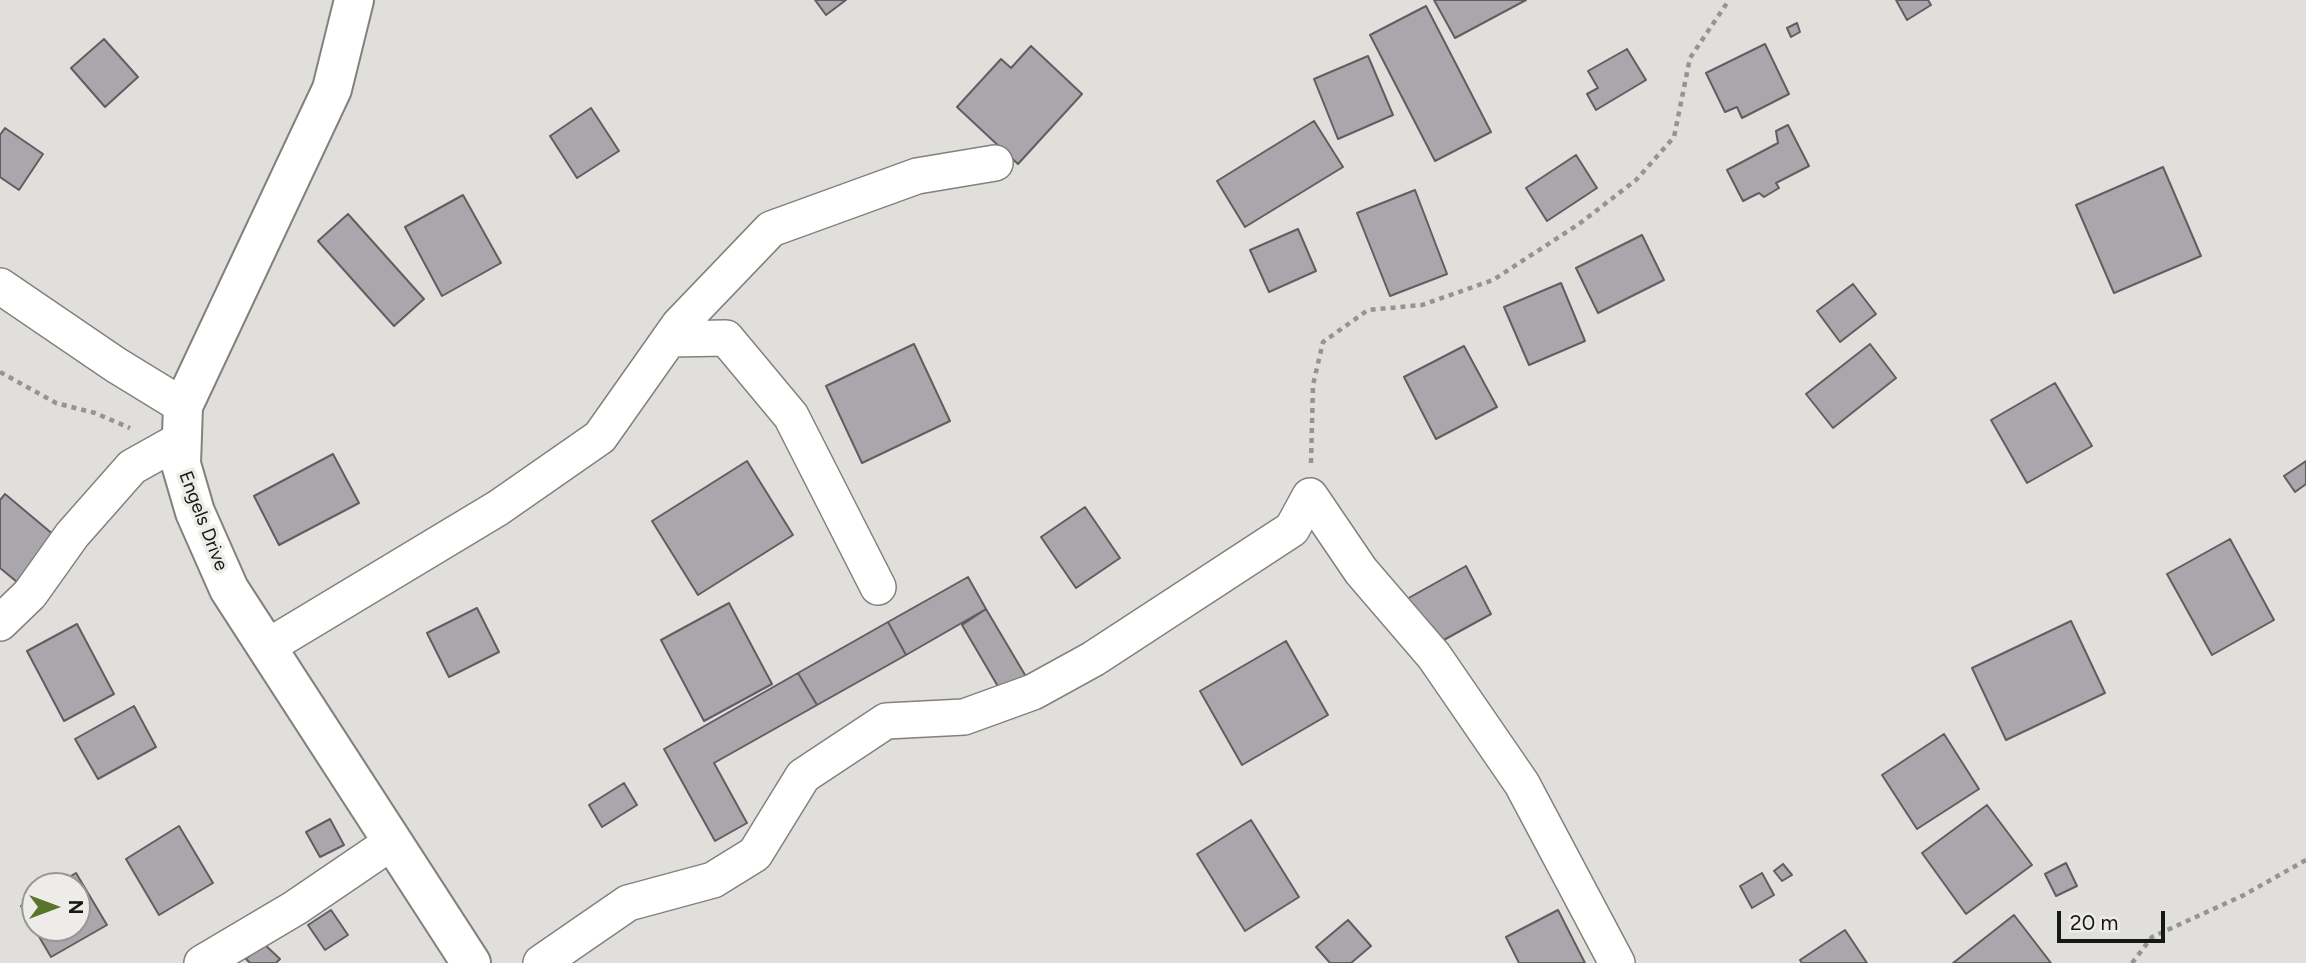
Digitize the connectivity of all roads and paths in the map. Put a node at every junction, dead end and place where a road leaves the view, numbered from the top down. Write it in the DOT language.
graph roads {
  1 [pos="354,0"];
  2 [pos="1728,0"];
  3 [pos="995,163"];
  4 [pos="0,286"];
  5 [pos="669,339"];
  6 [pos="0,372"];
  7 [pos="182,422"];
  8 [pos="1310,496"];
  9 [pos="878,587"];
  10 [pos="0,623"];
  11 [pos="267,647"];
  12 [pos="392,842"];
  13 [pos="2306,860"];
  14 [pos="202,963"];
  15 [pos="471,963"];
  16 [pos="541,963"];
  17 [pos="1617,963"];
  18 [pos="2132,963"];
  1 -- 7 [label="street, Engels Drive"];
  2 -- 8 [label="path"];
  3 -- 5 [label="street"];
  4 -- 7 [label="street"];
  5 -- 9 [label="street"];
  5 -- 11 [label="street"];
  6 -- 7 [label="path"];
  7 -- 10 [label="street"];
  7 -- 11 [label="street, Engels Drive"];
  8 -- 16 [label="street"];
  8 -- 17 [label="street"];
  11 -- 12 [label="street, Engels Drive"];
  12 -- 14 [label="street"];
  12 -- 15 [label="street, Engels Drive"];
  13 -- 18 [label="path"];
}
